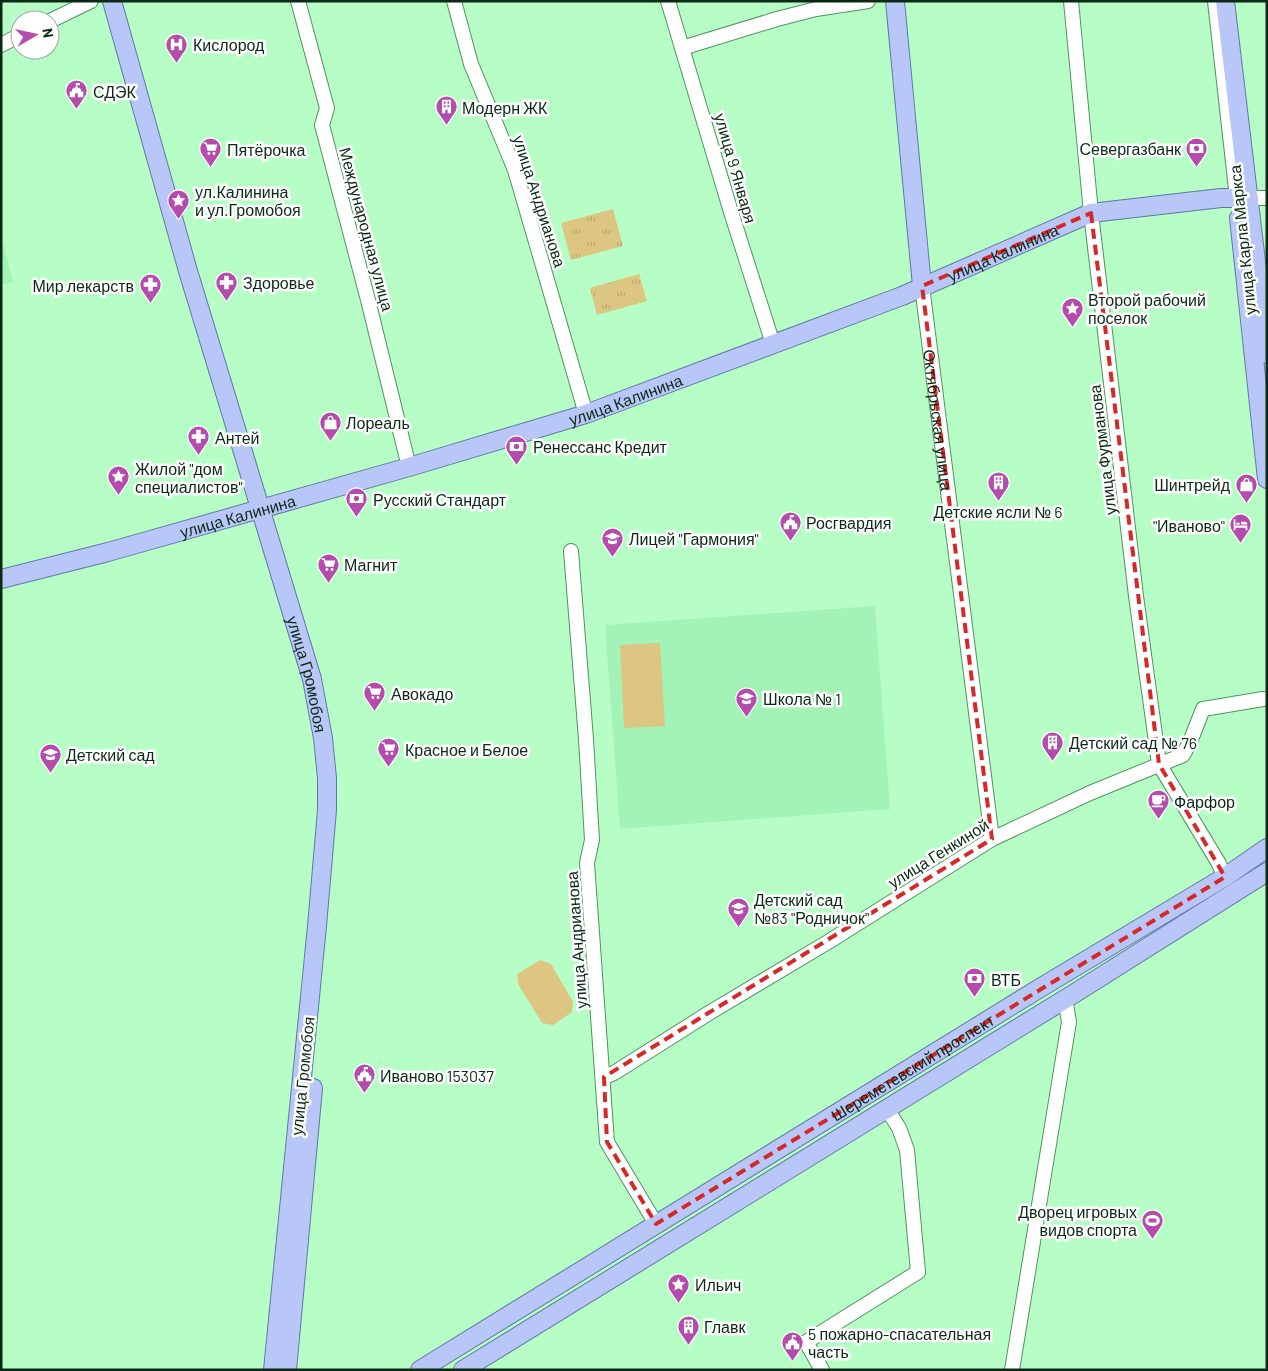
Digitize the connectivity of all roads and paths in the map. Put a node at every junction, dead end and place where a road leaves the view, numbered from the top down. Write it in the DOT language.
graph roads {
  1 [pos="91,1"];
  2 [pos="112,1"];
  3 [pos="122,1"];
  4 [pos="298,1"];
  5 [pos="454,1"];
  6 [pos="668,1"];
  7 [pos="868,1"];
  8 [pos="895,1"];
  9 [pos="1071,1"];
  10 [pos="1215,1"];
  11 [pos="1226,1"];
  12 [pos="60,16"];
  13 [pos="682,48"];
  14 [pos="1243,198"];
  15 [pos="1267,198"];
  16 [pos="1091,213"];
  17 [pos="922,286"];
  18 [pos="773,344"];
  19 [pos="1267,354"];
  20 [pos="586,414"];
  21 [pos="409,467"];
  22 [pos="1267,479"];
  23 [pos="265,508"];
  24 [pos="571,551"];
  25 [pos="1,579"];
  26 [pos="1263,699"];
  27 [pos="1159,764"];
  28 [pos="992,839"];
  29 [pos="1267,848"];
  30 [pos="1267,872"];
  31 [pos="1224,877"];
  32 [pos="1055,980"];
  33 [pos="1065,998"];
  34 [pos="604,1077"];
  35 [pos="875,1090"];
  36 [pos="887,1108"];
  37 [pos="656,1224"];
  38 [pos="556,1286"];
  39 [pos="568,1305"];
  40 [pos="273,1370"];
  41 [pos="287,1370"];
  42 [pos="420,1370"];
  43 [pos="463,1370"];
  44 [pos="822,1370"];
  45 [pos="1012,1370"];
  1 -- 12 [label="street"];
  2 -- 23 [label="main road, улица Громобоя"];
  3 -- 23 [label="main road, улица Громобоя"];
  4 -- 21 [label="street, Международная улица"];
  5 -- 20 [label="street, улица Андрианова"];
  6 -- 13 [label="street, улица 9 Января"];
  7 -- 13 [label="street"];
  8 -- 17 [label="main road, Октябрьская улица"];
  9 -- 16 [label="street, улица Фурманова"];
  10 -- 14 [label="street, улица Карла Маркса"];
  11 -- 14 [label="main road, улица Карла Маркса"];
  13 -- 18 [label="street, улица 9 Января"];
  14 -- 15 [label="street"];
  14 -- 16 [label="main road, улица Калинина"];
  14 -- 19 [label="main road, улица Карла Маркса"];
  14 -- 22 [label="main road, улица Карла Маркса"];
  16 -- 17 [label="main road, улица Калинина"];
  16 -- 27 [label="street, улица Фурманова"];
  17 -- 18 [label="main road, улица Калинина"];
  17 -- 28 [label="street, Октябрьская улица"];
  18 -- 20 [label="main road, улица Калинина"];
  20 -- 21 [label="main road, улица Калинина"];
  21 -- 23 [label="main road, улица Калинина"];
  23 -- 25 [label="main road, улица Калинина"];
  23 -- 40 [label="main road, улица Громобоя"];
  23 -- 41 [label="main road, улица Громобоя"];
  24 -- 34 [label="street, улица Андрианова"];
  26 -- 27 [label="street, улица Генкиной"];
  27 -- 28 [label="street, улица Генкиной"];
  27 -- 31 [label="street, улица Фурманова"];
  28 -- 34 [label="street, улица Генкиной"];
  29 -- 31 [label="main road, Шереметевский проспект"];
  30 -- 33 [label="main road, Шереметевский проспект"];
  31 -- 32 [label="main road, Шереметевский проспект"];
  32 -- 33 [label="main road"];
  32 -- 35 [label="main road, Шереметевский проспект"];
  33 -- 36 [label="main road, Шереметевский проспект"];
  33 -- 45 [label="street"];
  34 -- 37 [label="street, улица Андрианова"];
  35 -- 36 [label="main road"];
  35 -- 37 [label="main road, Шереметевский проспект"];
  36 -- 39 [label="main road, Шереметевский проспект"];
  36 -- 44 [label="street"];
  37 -- 38 [label="main road, Шереметевский проспект"];
  38 -- 39 [label="main road"];
  38 -- 42 [label="main road, Шереметевский проспект"];
  39 -- 43 [label="main road, Шереметевский проспект"];
}
